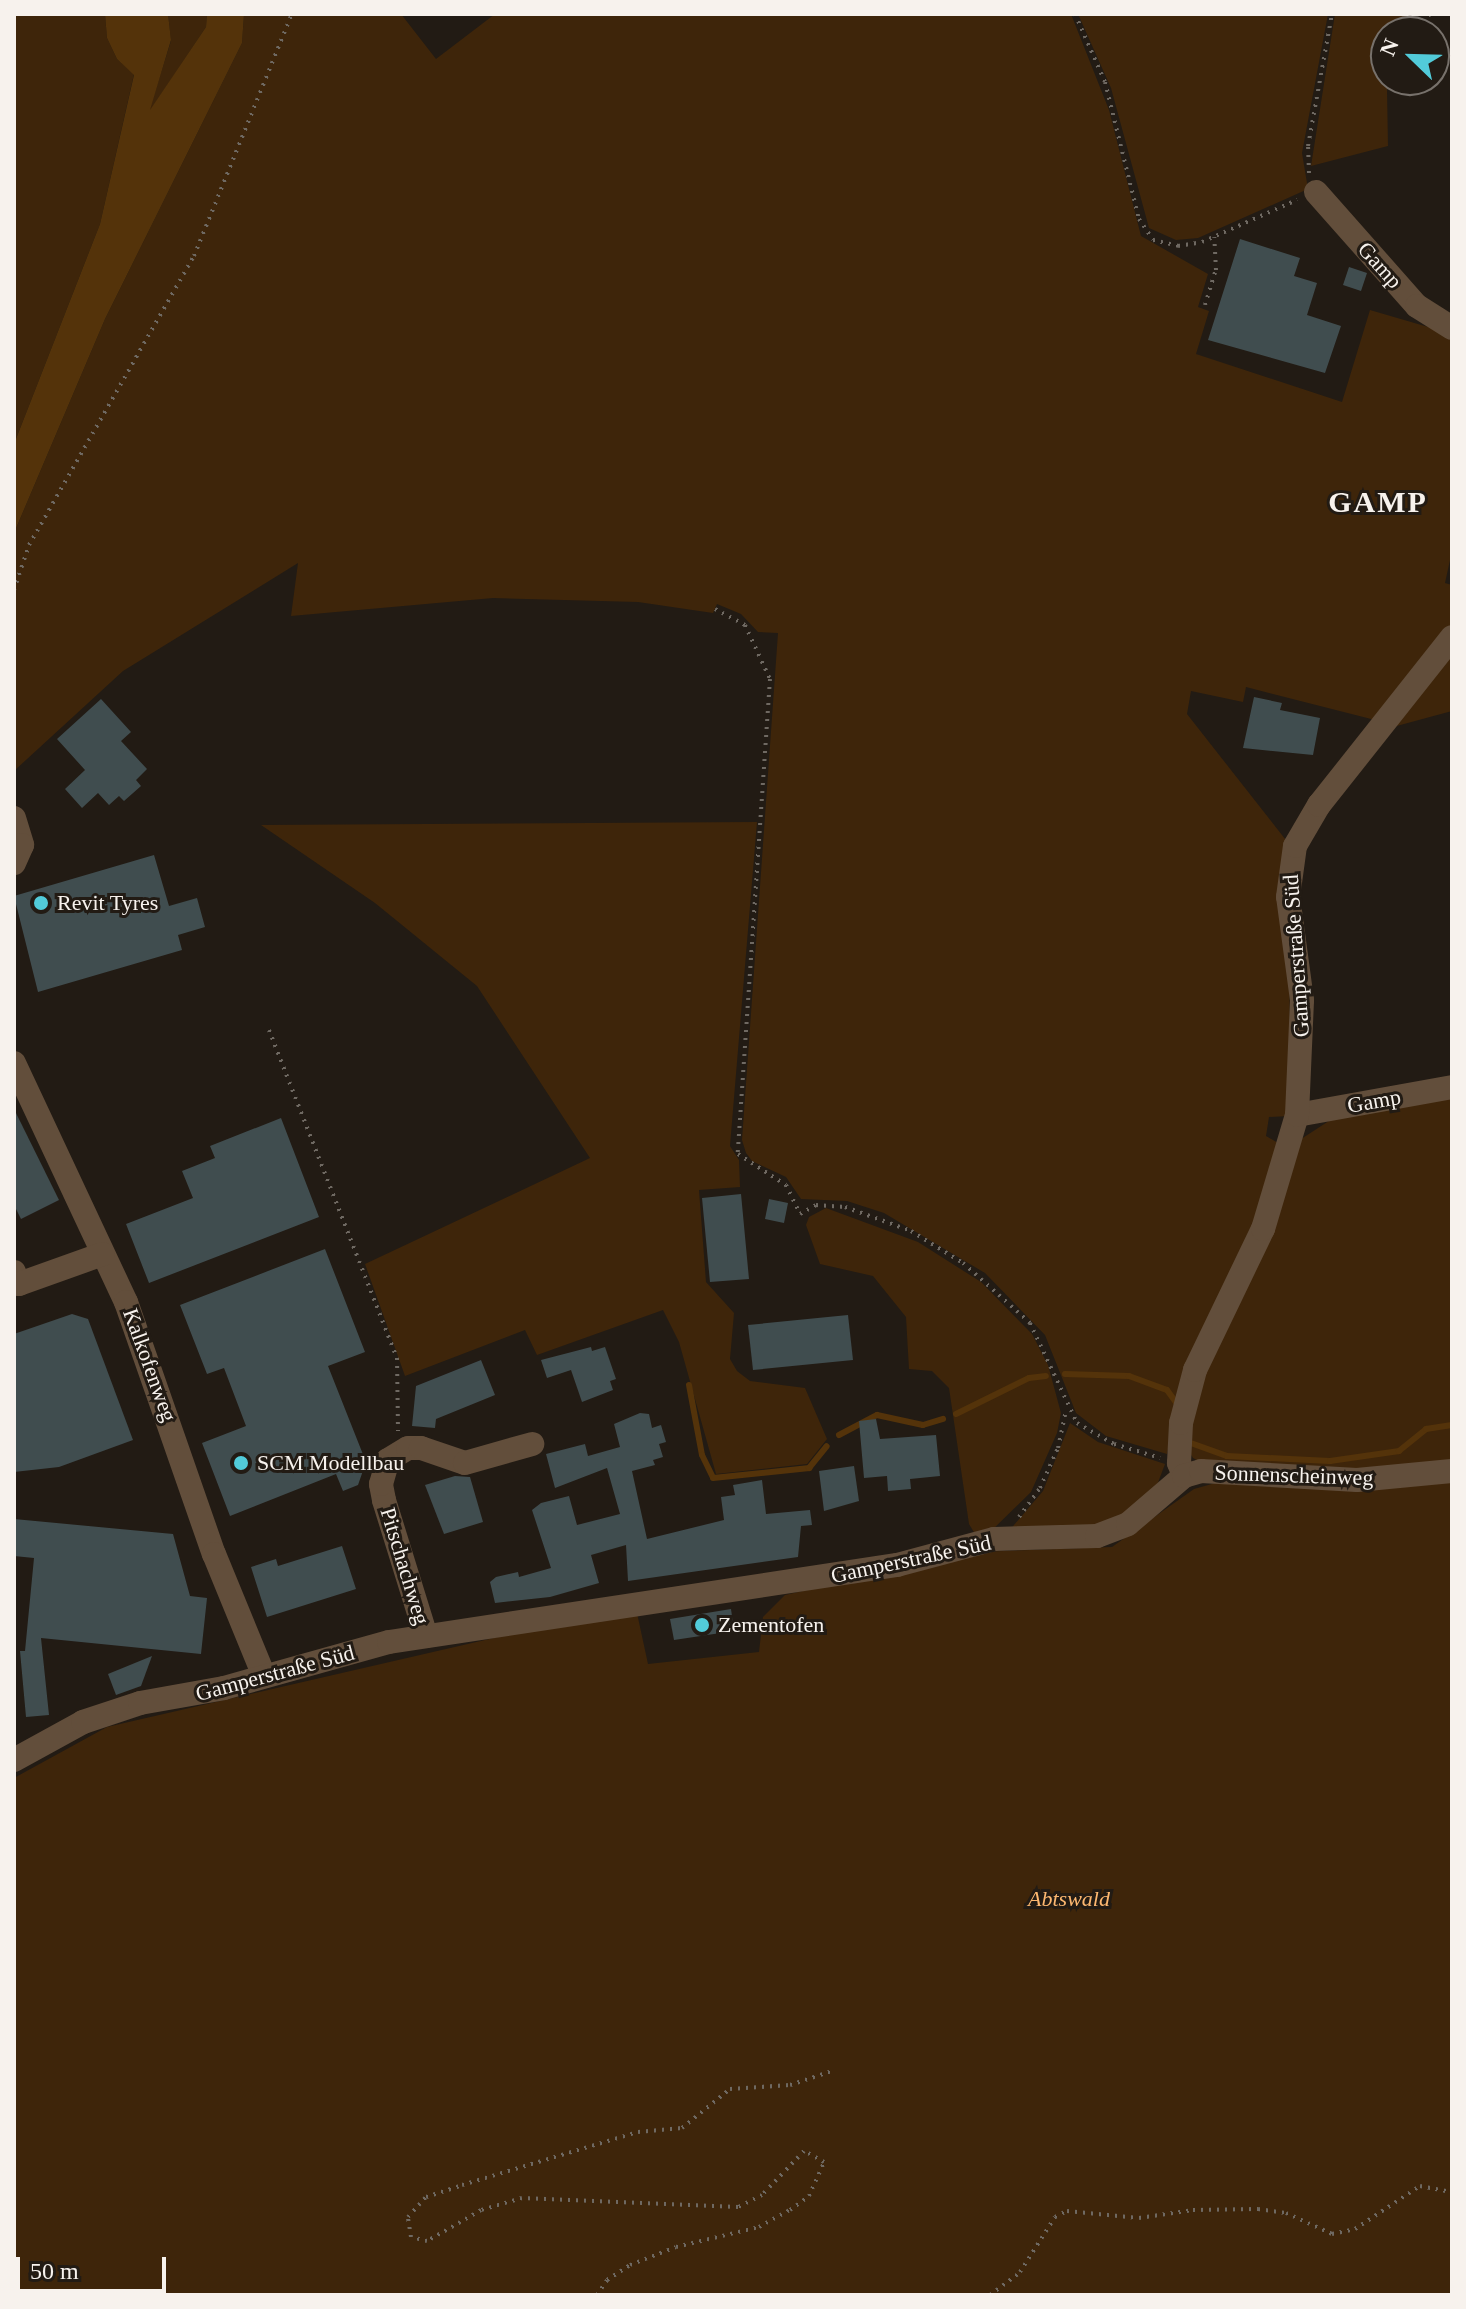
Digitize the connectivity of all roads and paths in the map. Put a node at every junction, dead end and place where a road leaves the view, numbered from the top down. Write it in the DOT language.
graph roads {
  1 [pos="292,14"];
  2 [pos="1075,14"];
  3 [pos="1332,14"];
  4 [pos="1316,192"];
  5 [pos="1214,237"];
  6 [pos="1205,305"];
  7 [pos="1452,328"];
  8 [pos="14,590"];
  9 [pos="715,609"];
  10 [pos="1452,637"];
  11 [pos="14,818"];
  12 [pos="14,863"];
  13 [pos="269,1030"];
  14 [pos="14,1063"];
  15 [pos="1452,1087"];
  16 [pos="1297,1115"];
  17 [pos="103,1254"];
  18 [pos="14,1272"];
  19 [pos="1066,1408"];
  20 [pos="532,1444"];
  21 [pos="397,1453"];
  22 [pos="1182,1470"];
  23 [pos="1452,1471"];
  24 [pos="994,1539"];
  25 [pos="426,1636"];
  26 [pos="264,1676"];
  27 [pos="14,1760"];
  28 [pos="832,2071"];
  29 [pos="1452,2192"];
  30 [pos="597,2295"];
  31 [pos="990,2295"];
  1 -- 8 [label="path"];
  2 -- 5 [label="path"];
  3 -- 4 [label="path"];
  4 -- 5 [label="path"];
  4 -- 7 [label="street, Gamp"];
  5 -- 6 [label="path"];
  9 -- 19 [label="path"];
  10 -- 16 [label="street, Gamperstraße Süd"];
  11 -- 12 [label="street"];
  13 -- 21 [label="path"];
  14 -- 17 [label="street, Kalkofenweg"];
  15 -- 16 [label="street, Gamp"];
  16 -- 22 [label="street, Gamperstraße Süd"];
  17 -- 18 [label="street"];
  17 -- 26 [label="street, Kalkofenweg"];
  19 -- 22 [label="path"];
  19 -- 24 [label="path"];
  20 -- 21 [label="street"];
  21 -- 25 [label="street, Pitschachweg"];
  22 -- 23 [label="street, Sonnenscheinweg"];
  22 -- 24 [label="street, Gamperstraße Süd"];
  24 -- 25 [label="street, Gamperstraße Süd"];
  25 -- 26 [label="street, Gamperstraße Süd"];
  26 -- 27 [label="street, Gamperstraße Süd"];
  28 -- 30 [label="path"];
  29 -- 31 [label="path"];
}
